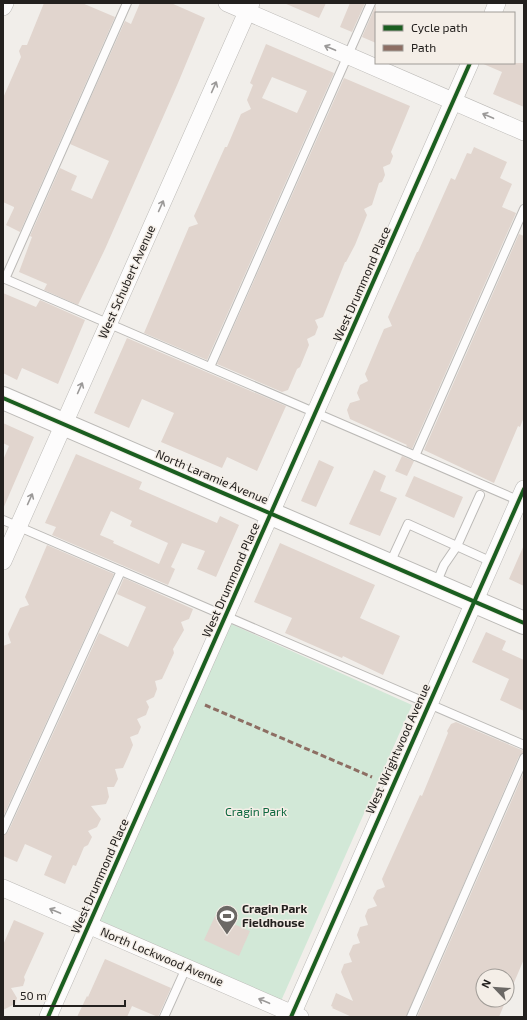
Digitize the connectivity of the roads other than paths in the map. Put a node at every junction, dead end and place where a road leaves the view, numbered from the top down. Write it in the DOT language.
graph roads {
  1 [pos="5,3"];
  2 [pos="127,3"];
  3 [pos="227,3"];
  4 [pos="371,3"];
  5 [pos="497,3"];
  6 [pos="3,7"];
  7 [pos="249,7"];
  8 [pos="492,12"];
  9 [pos="348,56"];
  10 [pos="470,64"];
  11 [pos="454,101"];
  12 [pos="524,132"];
  13 [pos="524,209"];
  14 [pos="4,278"];
  15 [pos="109,324"];
  16 [pos="210,367"];
  17 [pos="3,398"];
  18 [pos="316,413"];
  19 [pos="64,424"];
  20 [pos="415,456"];
  21 [pos="480,495"];
  22 [pos="522,498"];
  23 [pos="271,514"];
  24 [pos="11,523"];
  25 [pos="457,546"];
  26 [pos="3,560"];
  27 [pos="492,562"];
  28 [pos="389,565"];
  29 [pos="121,571"];
  30 [pos="435,585"];
  31 [pos="474,602"];
  32 [pos="226,616"];
  33 [pos="524,623"];
  34 [pos="429,704"];
  35 [pos="524,745"];
  36 [pos="524,758"];
  37 [pos="3,830"];
  38 [pos="3,888"];
  39 [pos="89,926"];
  40 [pos="186,968"];
  41 [pos="294,1016"];
  42 [pos="48,1017"];
  43 [pos="164,1017"];
  44 [pos="411,1017"];
  1 -- 6 [label="street"];
  2 -- 14 [label="lane"];
  3 -- 7 [label="street"];
  4 -- 9 [label="lane"];
  5 -- 8 [label="street"];
  9 -- 7 [label="street, one-way"];
  15 -- 7 [label="street, West Schubert Avenue, one-way"];
  9 -- 11 [label="street"];
  9 -- 16 [label="lane"];
  10 -- 11 [label="street, West Drummond Place"];
  12 -- 11 [label="street, one-way"];
  11 -- 18 [label="street, West Drummond Place"];
  13 -- 20 [label="lane"];
  14 -- 15 [label="lane"];
  15 -- 16 [label="lane"];
  19 -- 15 [label="street, West Schubert Avenue, one-way"];
  16 -- 18 [label="lane"];
  17 -- 19 [label="street, North Laramie Avenue"];
  18 -- 20 [label="lane"];
  18 -- 23 [label="street, West Drummond Place"];
  19 -- 23 [label="street, North Laramie Avenue"];
  24 -- 19 [label="street, West Schubert Avenue, one-way"];
  20 -- 22 [label="lane"];
  21 -- 25 [label="lane"];
  22 -- 27 [label="street, West Wrightwood Avenue"];
  23 -- 28 [label="street, North Laramie Avenue"];
  23 -- 32 [label="street, West Drummond Place"];
  24 -- 26 [label="street, West Schubert Avenue"];
  24 -- 29 [label="lane"];
  25 -- 27 [label="lane"];
  25 -- 28 [label="lane"];
  25 -- 30 [label="lane"];
  27 -- 31 [label="street, West Wrightwood Avenue"];
  28 -- 30 [label="street, North Laramie Avenue"];
  29 -- 32 [label="lane"];
  29 -- 37 [label="lane"];
  30 -- 31 [label="street, North Laramie Avenue"];
  31 -- 33 [label="street, North Laramie Avenue"];
  31 -- 34 [label="street, West Wrightwood Avenue"];
  32 -- 34 [label="lane"];
  32 -- 39 [label="street, West Drummond Place"];
  34 -- 35 [label="lane"];
  34 -- 41 [label="street, West Wrightwood Avenue"];
  36 -- 44 [label="lane"];
  39 -- 38 [label="street, North Lockwood Avenue, one-way"];
  39 -- 40 [label="street, North Lockwood Avenue"];
  39 -- 42 [label="street, West Drummond Place"];
  41 -- 40 [label="street, North Lockwood Avenue, one-way"];
  40 -- 43 [label="lane"];
}
